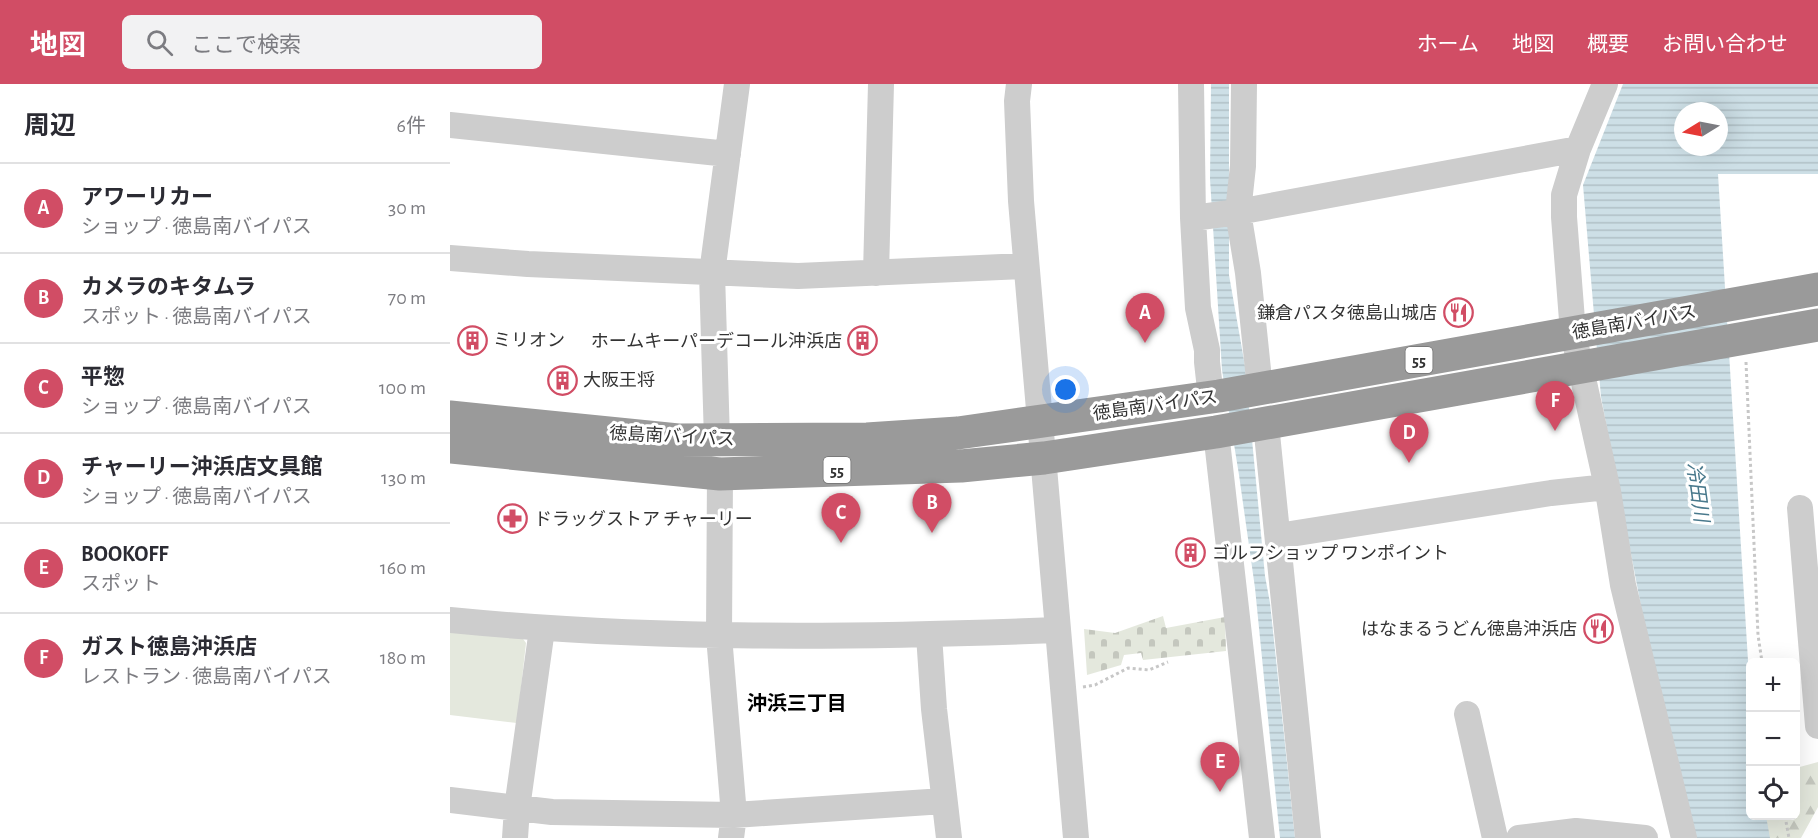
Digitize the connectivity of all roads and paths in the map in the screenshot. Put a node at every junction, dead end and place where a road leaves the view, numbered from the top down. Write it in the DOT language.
graph roads {
  1 [pos="737,84"];
  2 [pos="881,84"];
  3 [pos="1019,84"];
  4 [pos="1191,84"];
  5 [pos="1244,84"];
  6 [pos="1605,84"];
  7 [pos="450,125"];
  8 [pos="1578,149"];
  9 [pos="728,154"];
  10 [pos="1239,212"];
  11 [pos="1193,218"];
  12 [pos="450,258"];
  13 [pos="1026,266"];
  14 [pos="711,273"];
  15 [pos="876,273"];
  16 [pos="1818,289"];
  17 [pos="1818,325"];
  18 [pos="1580,332"];
  19 [pos="1741,339"];
  20 [pos="1586,367"];
  21 [pos="1255,390"];
  22 [pos="1215,397"];
  23 [pos="450,417"];
  24 [pos="1039,422"];
  25 [pos="1240,428"];
  26 [pos="717,440"];
  27 [pos="450,447"];
  28 [pos="1044,458"];
  29 [pos="720,474"];
  30 [pos="1607,487"];
  31 [pos="1800,508"];
  32 [pos="1278,536"];
  33 [pos="1811,539"];
  34 [pos="450,620"];
  35 [pos="542,629"];
  36 [pos="1057,630"];
  37 [pos="929,635"];
  38 [pos="720,636"];
  39 [pos="1761,658"];
  40 [pos="1168,662"];
  41 [pos="1063,690"];
  42 [pos="1467,714"];
  43 [pos="1818,722"];
  44 [pos="450,800"];
  45 [pos="944,801"];
  46 [pos="517,808"];
  47 [pos="1786,820"];
  48 [pos="732,827"];
  49 [pos="515,838"];
  50 [pos="949,838"];
  51 [pos="1076,838"];
  52 [pos="1262,838"];
  53 [pos="1308,838"];
  54 [pos="1495,838"];
  55 [pos="1519,838"];
  56 [pos="1645,838"];
  57 [pos="1684,838"];
  58 [pos="1789,838"];
  1 -- 9 [label="street"];
  2 -- 15 [label="street"];
  3 -- 13 [label="street"];
  4 -- 11 [label="street"];
  5 -- 10 [label="street"];
  6 -- 8 [label="street"];
  7 -- 9 [label="street"];
  8 -- 10 [label="street"];
  8 -- 18 [label="street"];
  9 -- 14 [label="street"];
  10 -- 11 [label="street"];
  10 -- 21 [label="street"];
  11 -- 22 [label="street"];
  12 -- 14 [label="street"];
  13 -- 15 [label="street"];
  13 -- 24 [label="street"];
  14 -- 15 [label="street"];
  14 -- 26 [label="street"];
  16 -- 18 [label="highway, 徳島南バイパス / 55"];
  17 -- 19 [label="highway, 徳島南バイパス / 55"];
  18 -- 20 [label="street"];
  18 -- 21 [label="highway, 徳島南バイパス / 55"];
  19 -- 20 [label="highway, 徳島南バイパス / 55"];
  19 -- 39 [label="path"];
  20 -- 25 [label="highway, 徳島南バイパス / 55"];
  20 -- 30 [label="street"];
  21 -- 22 [label="highway, 徳島南バイパス / 55"];
  22 -- 24 [label="highway, 徳島南バイパス / 55"];
  23 -- 26 [label="highway, 徳島南バイパス / 55"];
  24 -- 26 [label="highway, 徳島南バイパス / 55"];
  24 -- 28 [label="street"];
  25 -- 28 [label="highway, 徳島南バイパス / 55"];
  25 -- 32 [label="street"];
  25 -- 52 [label="street"];
  27 -- 29 [label="highway, 徳島南バイパス / 55"];
  28 -- 29 [label="highway, 徳島南バイパス / 55"];
  28 -- 36 [label="street"];
  29 -- 38 [label="street"];
  30 -- 32 [label="street"];
  30 -- 57 [label="street"];
  31 -- 33 [label="street"];
  32 -- 53 [label="street"];
  33 -- 43 [label="street"];
  34 -- 35 [label="street"];
  35 -- 38 [label="street"];
  35 -- 46 [label="street"];
  36 -- 37 [label="street"];
  36 -- 41 [label="street"];
  37 -- 38 [label="street"];
  37 -- 45 [label="street"];
  38 -- 48 [label="street"];
  40 -- 41 [label="path"];
  41 -- 51 [label="street"];
  42 -- 54 [label="street"];
  44 -- 46 [label="street"];
  45 -- 48 [label="street"];
  45 -- 50 [label="street"];
  46 -- 48 [label="street"];
  46 -- 49 [label="street"];
  47 -- 58 [label="path"];
  55 -- 56 [label="street"];
}
